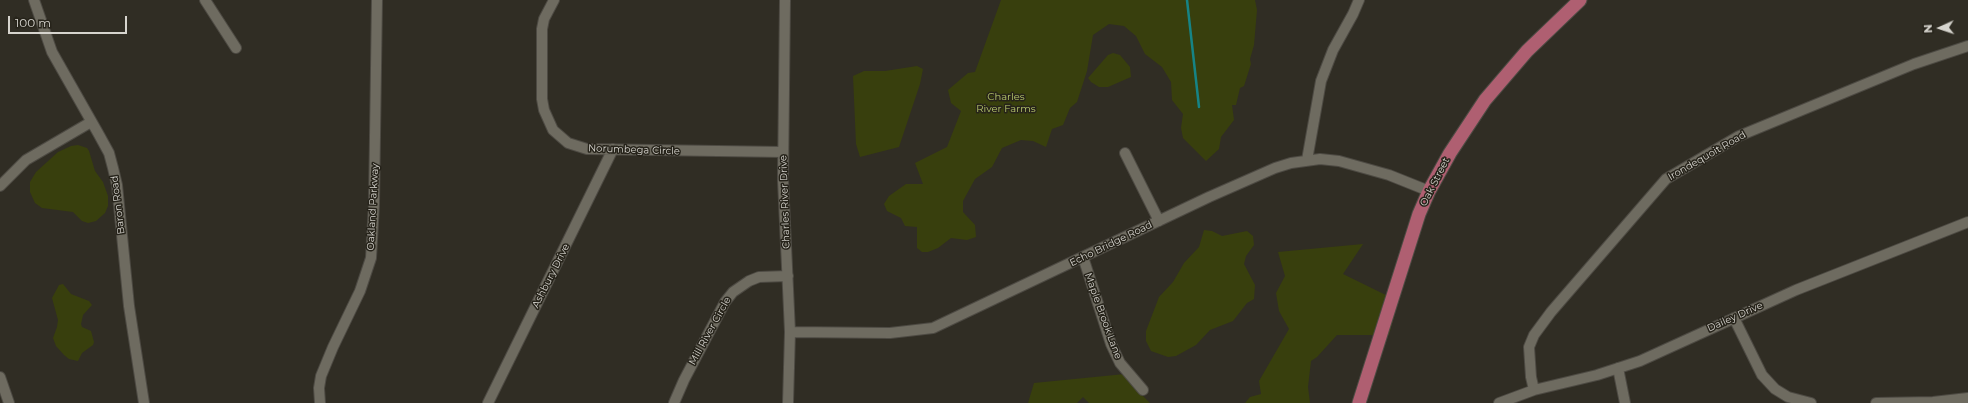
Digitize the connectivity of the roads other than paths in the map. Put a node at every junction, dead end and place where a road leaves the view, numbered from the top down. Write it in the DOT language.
graph roads {
  1 [pos="34,0"];
  2 [pos="205,0"];
  3 [pos="376,0"];
  4 [pos="554,0"];
  5 [pos="786,0"];
  6 [pos="1359,0"];
  7 [pos="1580,0"];
  8 [pos="1968,46"];
  9 [pos="236,48"];
  10 [pos="91,122"];
  11 [pos="614,149"];
  12 [pos="783,152"];
  13 [pos="1125,153"];
  14 [pos="1307,160"];
  15 [pos="0,186"];
  16 [pos="1429,191"];
  17 [pos="1159,221"];
  18 [pos="1968,222"];
  19 [pos="1083,258"];
  20 [pos="788,276"];
  21 [pos="1734,318"];
  22 [pos="790,332"];
  23 [pos="1618,368"];
  24 [pos="0,376"];
  25 [pos="1143,390"];
  26 [pos="1534,390"];
  27 [pos="1968,398"];
  28 [pos="9,403"];
  29 [pos="144,403"];
  30 [pos="320,403"];
  31 [pos="488,403"];
  32 [pos="674,403"];
  33 [pos="788,403"];
  34 [pos="1360,403"];
  35 [pos="1500,403"];
  36 [pos="1625,403"];
  37 [pos="1811,403"];
  38 [pos="1876,403"];
  1 -- 10 [label="street, Baron Road"];
  2 -- 9 [label="street"];
  3 -- 30 [label="street, Oakland Parkway"];
  4 -- 11 [label="street, Norumbega Circle"];
  5 -- 12 [label="street, Charles River Drive"];
  6 -- 14 [label="street"];
  7 -- 16 [label="main road, Oak Street"];
  8 -- 26 [label="street, Irondequoit Road"];
  10 -- 15 [label="street"];
  10 -- 29 [label="street, Baron Road"];
  11 -- 12 [label="street, Norumbega Circle"];
  11 -- 31 [label="street, Ashbury Drive"];
  12 -- 20 [label="street, Charles River Drive"];
  13 -- 17 [label="street"];
  14 -- 16 [label="street, Echo Bridge Road"];
  14 -- 17 [label="street, Echo Bridge Road"];
  16 -- 34 [label="main road, Oak Street"];
  17 -- 19 [label="street, Echo Bridge Road"];
  18 -- 21 [label="street, Dailey Drive"];
  19 -- 22 [label="street, Echo Bridge Road"];
  19 -- 25 [label="street, Maple Brook Lane"];
  20 -- 22 [label="street, Charles River Drive"];
  20 -- 32 [label="street, Mill River Circle"];
  21 -- 23 [label="street, Dailey Drive"];
  21 -- 37 [label="street"];
  22 -- 33 [label="street, Charles River Drive"];
  23 -- 26 [label="street, Dailey Drive"];
  23 -- 36 [label="street"];
  24 -- 28 [label="street"];
  26 -- 35 [label="street, Dailey Drive"];
  27 -- 38 [label="street"];
}
